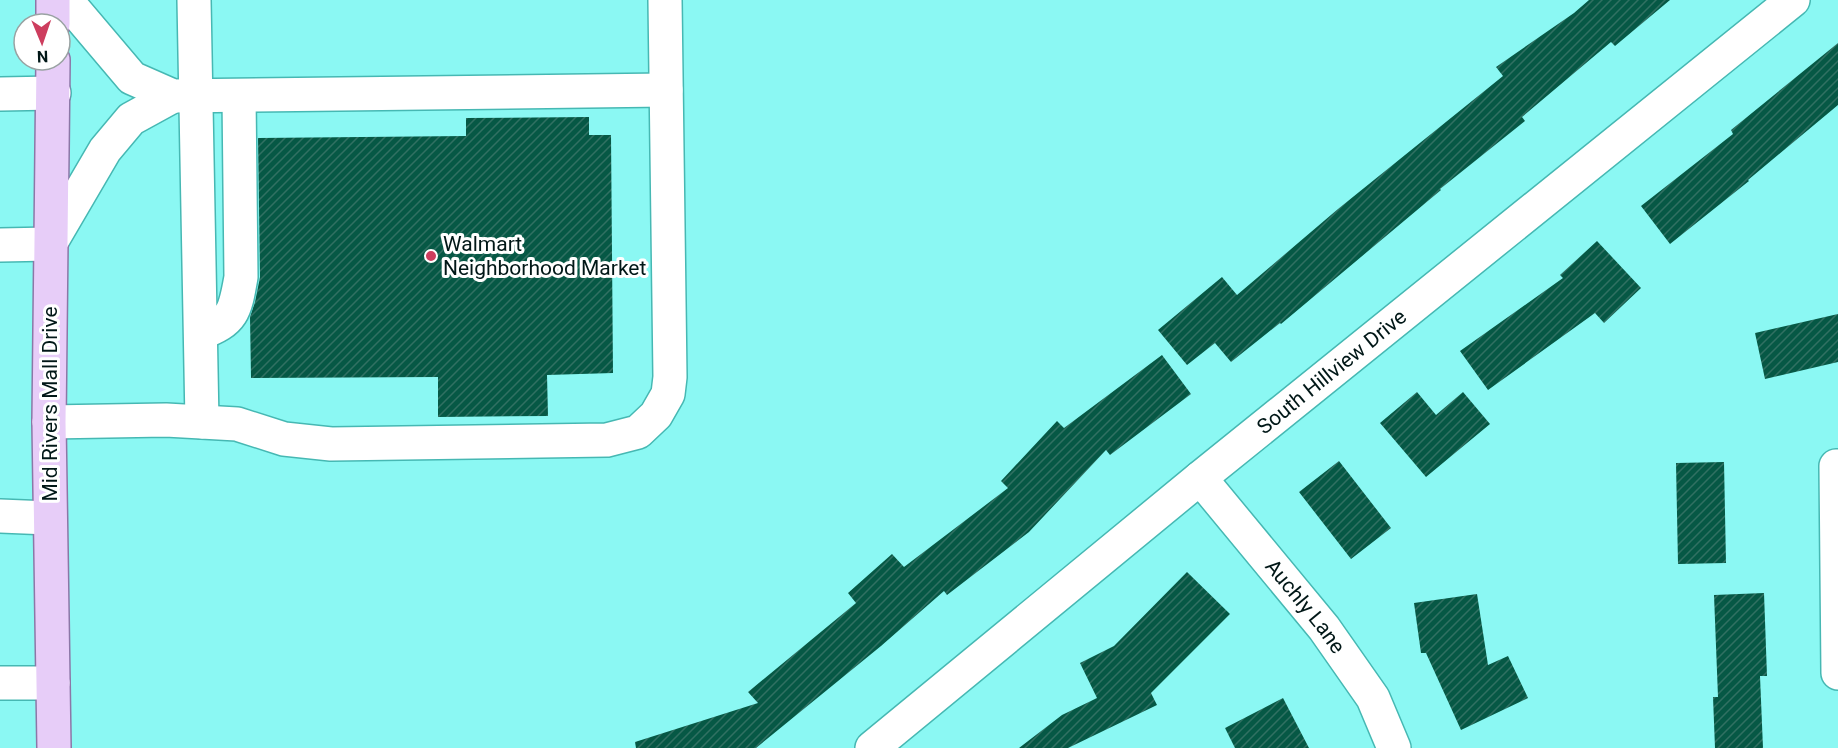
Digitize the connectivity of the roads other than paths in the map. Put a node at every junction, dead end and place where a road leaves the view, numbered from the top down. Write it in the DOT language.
graph roads {
  1 [pos="66,0"];
  2 [pos="194,0"];
  3 [pos="665,0"];
  4 [pos="1793,0"];
  5 [pos="53,72"];
  6 [pos="666,90"];
  7 [pos="54,93"];
  8 [pos="0,94"];
  9 [pos="184,96"];
  10 [pos="239,96"];
  11 [pos="50,244"];
  12 [pos="0,245"];
  13 [pos="201,333"];
  14 [pos="48,422"];
  15 [pos="202,422"];
  16 [pos="1836,466"];
  17 [pos="1200,478"];
  18 [pos="0,516"];
  19 [pos="49,518"];
  20 [pos="1838,674"];
  21 [pos="0,683"];
  22 [pos="52,683"];
  23 [pos="54,748"];
  24 [pos="872,748"];
  25 [pos="1394,748"];
  1 -- 9 [label="street"];
  2 -- 9 [label="street"];
  3 -- 6 [label="street"];
  4 -- 17 [label="street, South Hillview Drive"];
  5 -- 7 [label="main road, Mid Rivers Mall Drive"];
  6 -- 10 [label="street"];
  6 -- 15 [label="street"];
  7 -- 8 [label="street"];
  7 -- 11 [label="main road, Mid Rivers Mall Drive"];
  9 -- 10 [label="street"];
  9 -- 11 [label="street"];
  9 -- 13 [label="street"];
  10 -- 13 [label="street"];
  11 -- 12 [label="street"];
  11 -- 14 [label="main road, Mid Rivers Mall Drive"];
  13 -- 15 [label="street"];
  14 -- 15 [label="street"];
  14 -- 19 [label="main road, Mid Rivers Mall Drive"];
  16 -- 20 [label="street"];
  17 -- 24 [label="street, South Hillview Drive"];
  17 -- 25 [label="street, Auchly Lane"];
  18 -- 19 [label="street"];
  19 -- 22 [label="main road, Mid Rivers Mall Drive"];
  21 -- 22 [label="street"];
  22 -- 23 [label="main road, Mid Rivers Mall Drive"];
}
